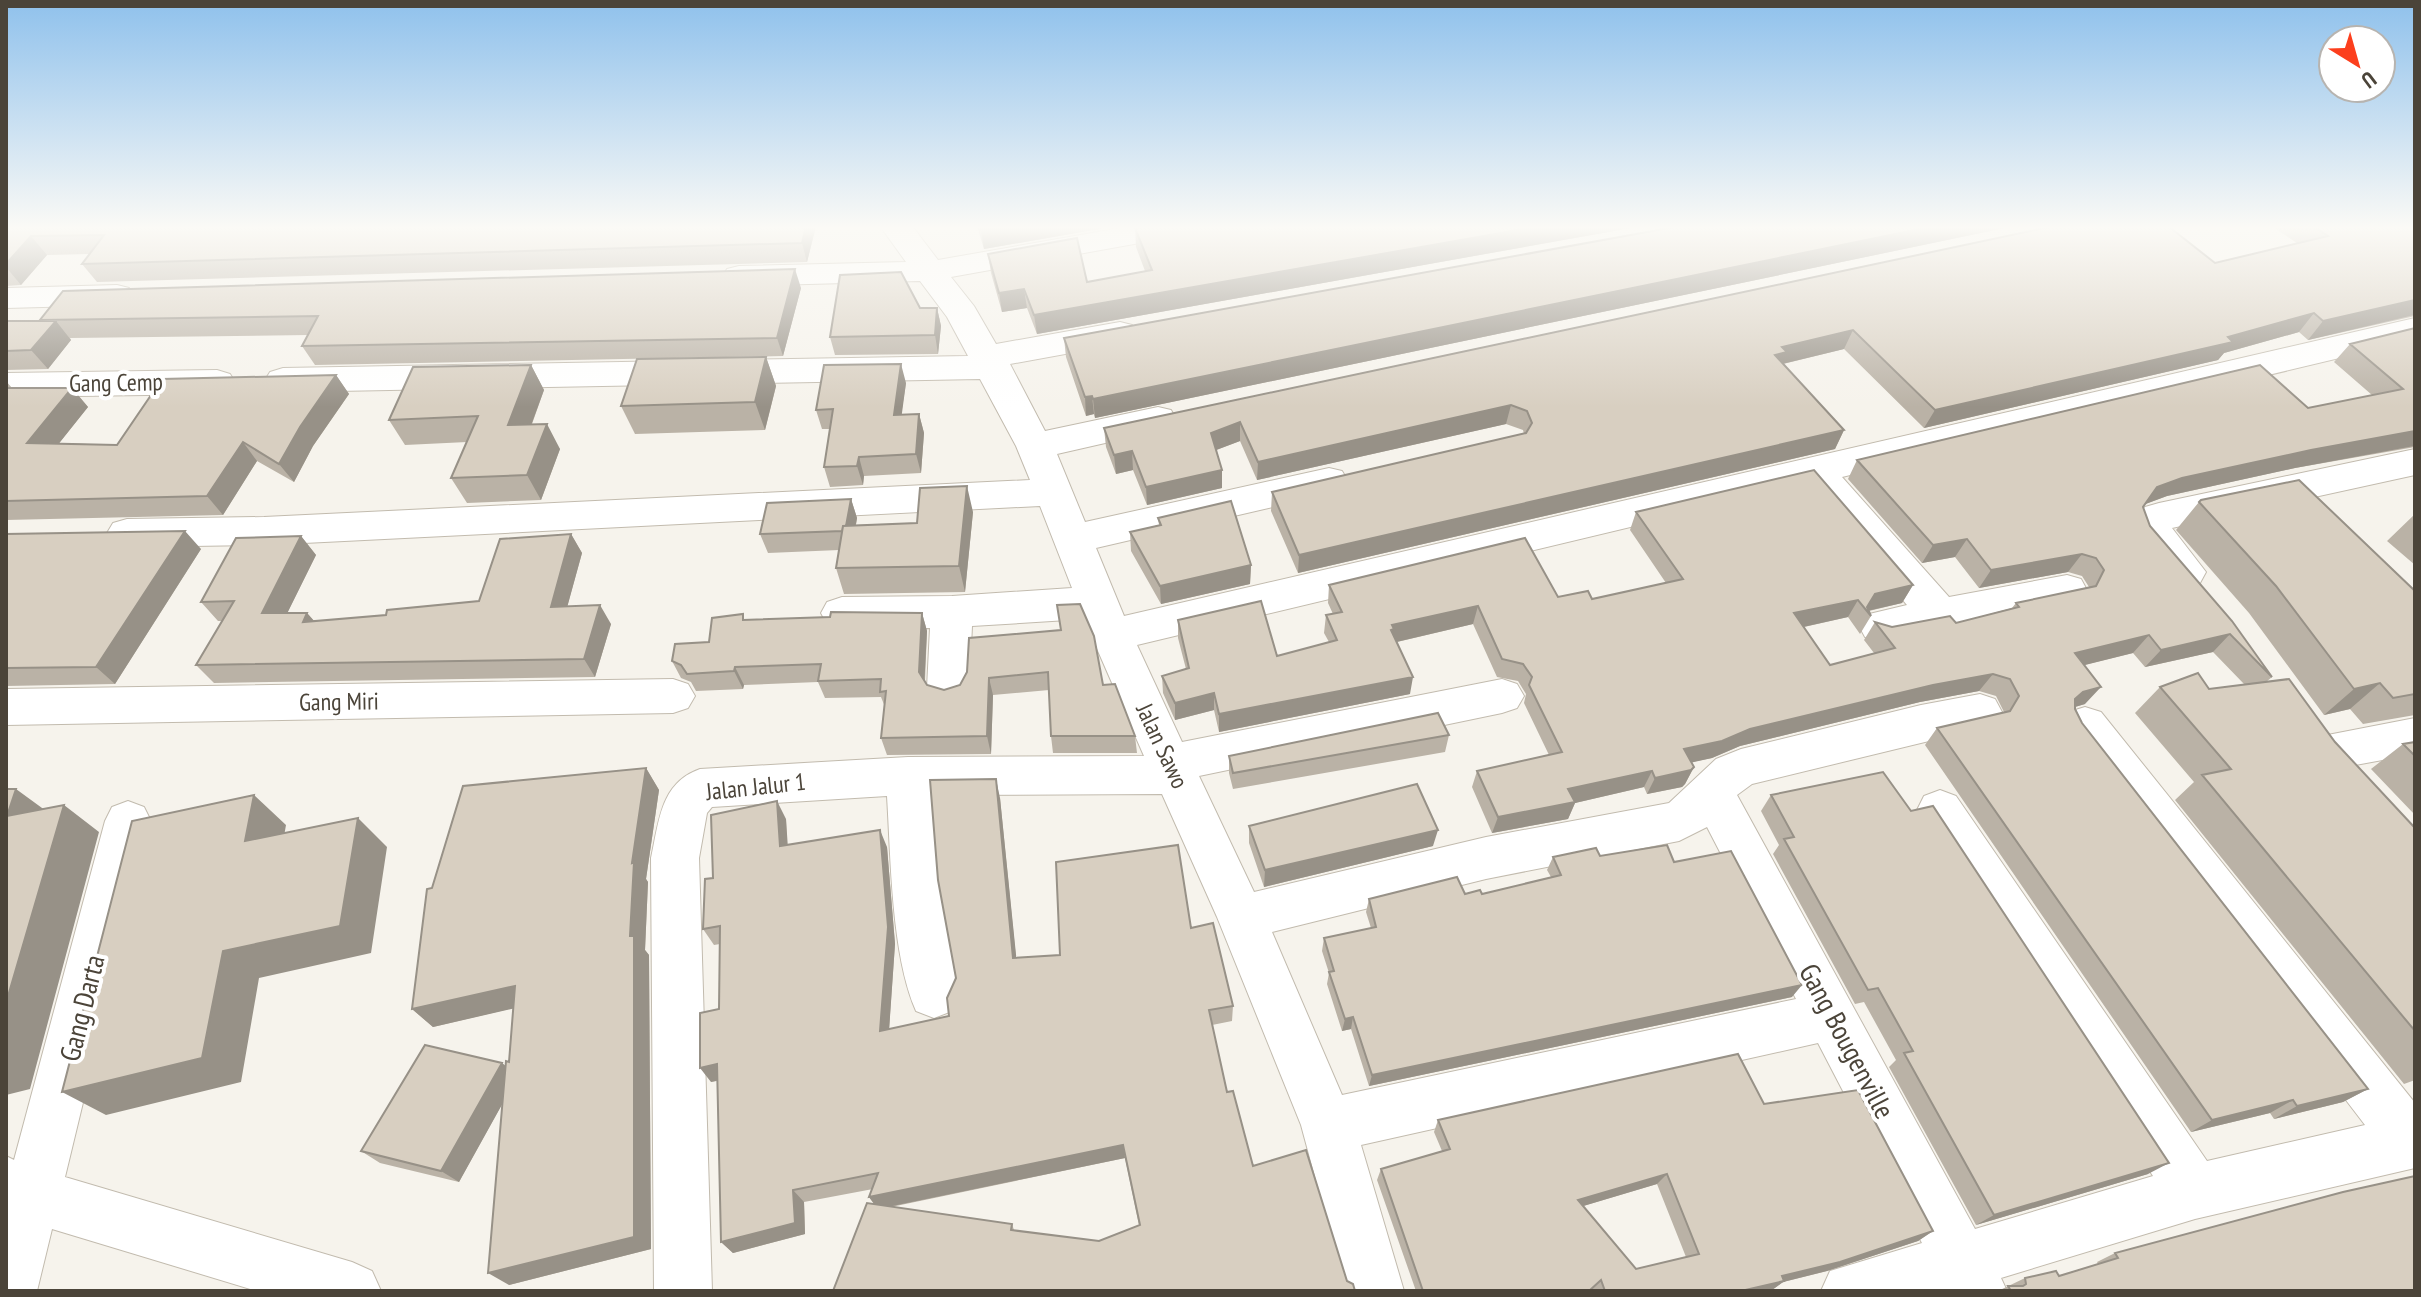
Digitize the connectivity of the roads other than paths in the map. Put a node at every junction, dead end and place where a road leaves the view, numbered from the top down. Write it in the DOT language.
graph roads {
  1 [pos="940,287"];
  2 [pos="149,294"];
  3 [pos="6,298"];
  4 [pos="1144,329"];
  5 [pos="2415,329"];
  6 [pos="991,362"];
  7 [pos="6,385"];
  8 [pos="1189,413"];
  9 [pos="1035,446"];
  10 [pos="2415,462"];
  11 [pos="1813,469"];
  12 [pos="1367,472"];
  13 [pos="1054,492"];
  14 [pos="97,534"];
  15 [pos="1072,539"];
  16 [pos="2067,590"];
  17 [pos="2212,602"];
  18 [pos="952,612"];
  19 [pos="842,613"];
  20 [pos="1940,615"];
  21 [pos="1104,618"];
  22 [pos="1880,626"];
  23 [pos="948,688"];
  24 [pos="673,696"];
  25 [pos="1502,696"];
  26 [pos="6,707"];
  27 [pos="1980,712"];
  28 [pos="2085,725"];
  29 [pos="2415,736"];
  30 [pos="1173,769"];
  31 [pos="908,776"];
  32 [pos="2353,785"];
  33 [pos="1712,792"];
  34 [pos="1940,810"];
  35 [pos="128,821"];
  36 [pos="1241,917"];
  37 [pos="934,994"];
  38 [pos="1833,1015"];
  39 [pos="1328,1125"];
  40 [pos="2414,1142"];
  41 [pos="20,1190"];
  42 [pos="2195,1191"];
  43 [pos="239,1274"];
  44 [pos="1971,1276"];
  45 [pos="8,1291"];
  46 [pos="352,1291"];
  47 [pos="683,1291"];
  48 [pos="1375,1291"];
  49 [pos="1850,1291"];
  1 -- 6 [label="street, Jalan Sawo"];
  2 -- 3 [label="street"];
  4 -- 6 [label="street, Gang Cemp"];
  5 -- 11 [label="street"];
  6 -- 7 [label="street, Gang Cemp"];
  6 -- 9 [label="street, Jalan Sawo"];
  8 -- 9 [label="street"];
  9 -- 13 [label="street, Jalan Sawo"];
  10 -- 17 [label="street"];
  11 -- 20 [label="street"];
  11 -- 21 [label="street"];
  12 -- 15 [label="street"];
  13 -- 14 [label="street"];
  13 -- 15 [label="street, Jalan Sawo"];
  15 -- 21 [label="street, Jalan Sawo"];
  16 -- 20 [label="street"];
  18 -- 19 [label="street"];
  18 -- 21 [label="street"];
  18 -- 23 [label="street"];
  20 -- 22 [label="street"];
  21 -- 30 [label="street, Jalan Sawo"];
  24 -- 26 [label="street, Gang Miri"];
  25 -- 30 [label="street, Jalan Jalur 1"];
  27 -- 33 [label="street"];
  28 -- 40 [label="street"];
  29 -- 32 [label="street"];
  30 -- 31 [label="street, Jalan Jalur 1"];
  30 -- 36 [label="street, Jalan Sawo"];
  31 -- 37 [label="street"];
  31 -- 47 [label="street, Jalan Jalur 1"];
  33 -- 36 [label="street"];
  33 -- 38 [label="street, Gang Bougenville"];
  34 -- 42 [label="street"];
  35 -- 41 [label="street, Gang Darta"];
  36 -- 39 [label="street, Jalan Sawo"];
  38 -- 39 [label="street"];
  38 -- 44 [label="street, Gang Bougenville"];
  39 -- 48 [label="street, Jalan Sawo"];
  40 -- 42 [label="street"];
  41 -- 43 [label="street"];
  41 -- 45 [label="street, Gang Darta"];
  42 -- 44 [label="street"];
  43 -- 46 [label="street"];
  44 -- 49 [label="street"];
}
